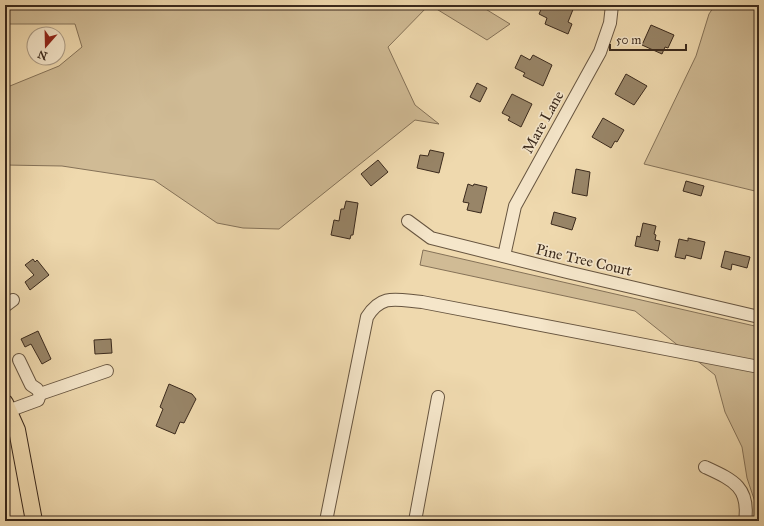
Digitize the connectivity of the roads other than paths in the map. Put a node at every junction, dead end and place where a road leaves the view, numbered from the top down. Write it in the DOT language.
graph roads {
  1 [pos="612,5"];
  2 [pos="408,221"];
  3 [pos="504,256"];
  4 [pos="759,317"];
  5 [pos="19,360"];
  6 [pos="759,367"];
  7 [pos="107,371"];
  8 [pos="40,394"];
  9 [pos="438,397"];
  10 [pos="7,407"];
  11 [pos="705,467"];
  12 [pos="34,521"];
  13 [pos="326,521"];
  14 [pos="415,521"];
  15 [pos="745,521"];
  1 -- 3 [label="street, Mare Lane"];
  2 -- 3 [label="street, Pine Tree Court"];
  3 -- 4 [label="street, Pine Tree Court"];
  5 -- 8 [label="street"];
  6 -- 13 [label="street"];
  7 -- 8 [label="street"];
  8 -- 10 [label="street"];
  9 -- 14 [label="street"];
  10 -- 12 [label="main road"];
  11 -- 15 [label="street"];
}
